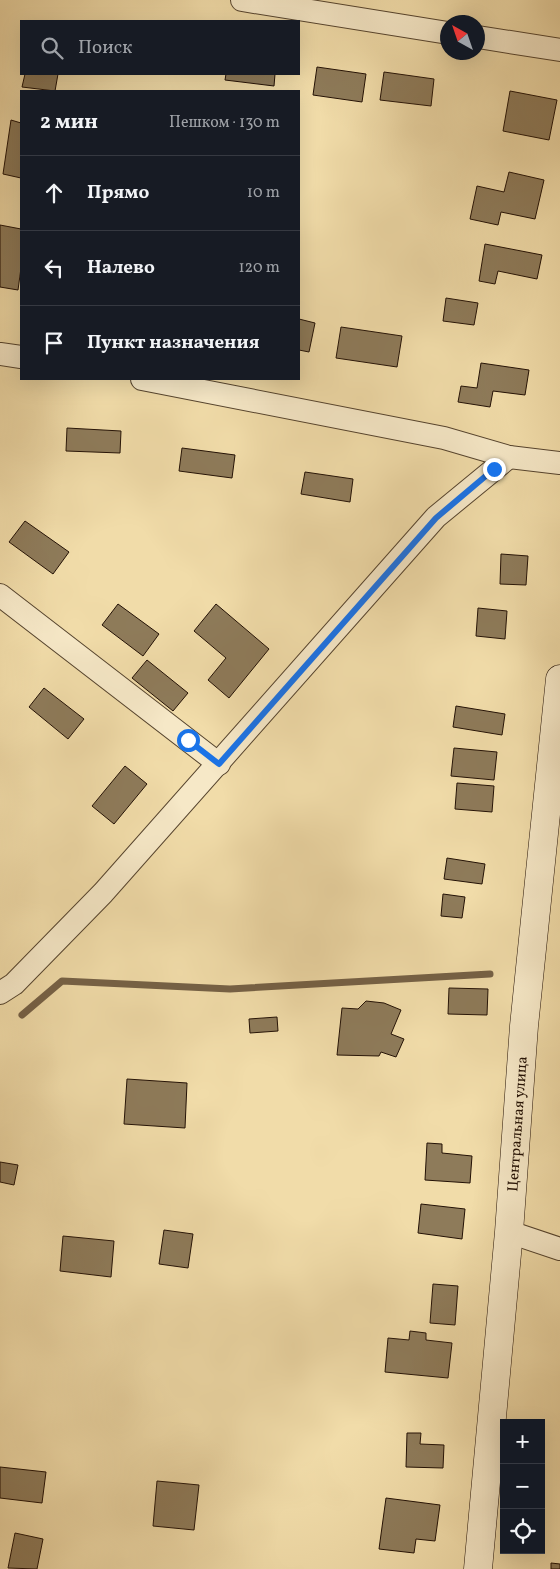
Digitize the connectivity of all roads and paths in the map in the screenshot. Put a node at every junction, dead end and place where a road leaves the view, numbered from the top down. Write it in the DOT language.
graph roads {
  1 [pos="242,0"];
  2 [pos="440,32"];
  3 [pos="485,38"];
  4 [pos="560,50"];
  5 [pos="0,354"];
  6 [pos="20,357"];
  7 [pos="147,380"];
  8 [pos="509,457"];
  9 [pos="560,463"];
  10 [pos="0,595"];
  11 [pos="560,679"];
  12 [pos="219,764"];
  13 [pos="0,993"];
  14 [pos="509,1232"];
  15 [pos="560,1249"];
  16 [pos="478,1569"];
  1 -- 2 [label="street"];
  3 -- 4 [label="street"];
  5 -- 6 [label="street"];
  7 -- 8 [label="street"];
  8 -- 9 [label="street"];
  8 -- 12 [label="street"];
  10 -- 12 [label="street"];
  11 -- 14 [label="main road, Центральная улица"];
  12 -- 13 [label="street"];
  14 -- 15 [label="street"];
  14 -- 16 [label="main road, Центральная улица"];
}
